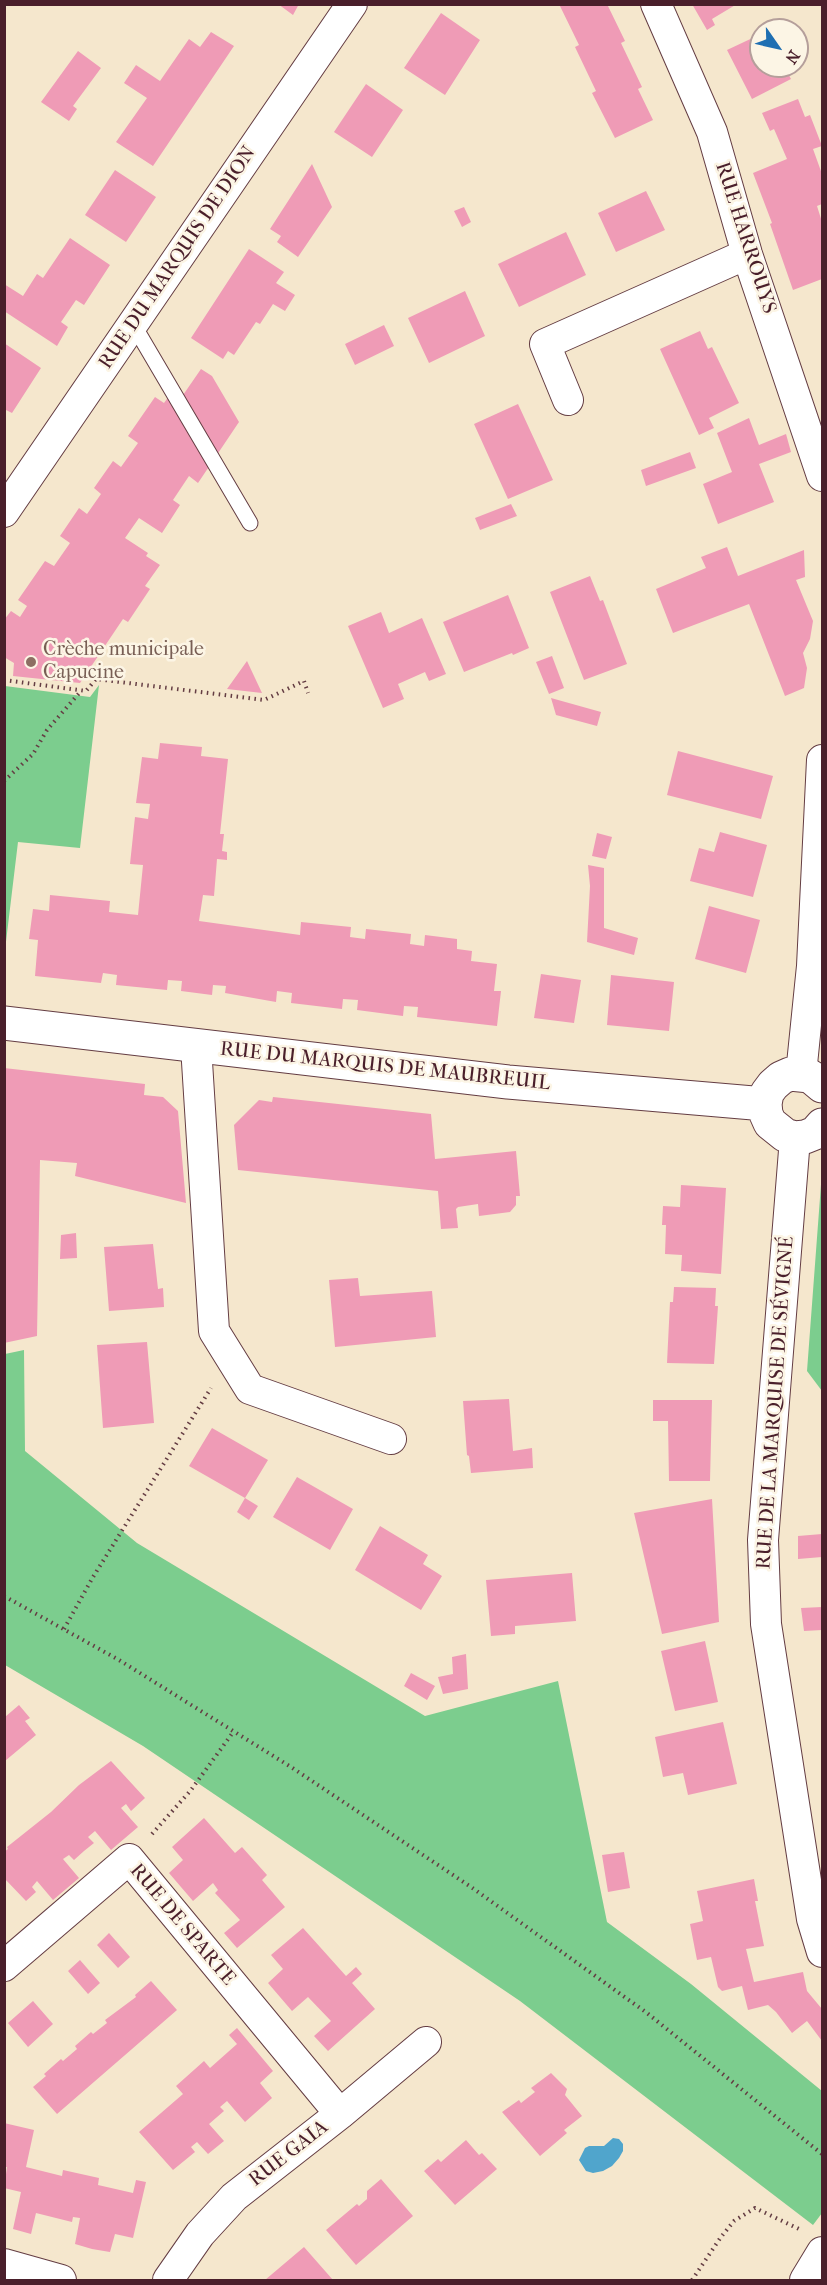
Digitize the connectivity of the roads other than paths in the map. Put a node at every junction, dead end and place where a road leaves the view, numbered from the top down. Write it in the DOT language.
graph roads {
  1 [pos="352,4"];
  2 [pos="656,4"];
  3 [pos="747,254"];
  4 [pos="133,324"];
  5 [pos="568,400"];
  6 [pos="822,476"];
  7 [pos="4,512"];
  8 [pos="250,523"];
  9 [pos="822,760"];
  10 [pos="4,1023"];
  11 [pos="196,1046"];
  12 [pos="812,1080"];
  13 [pos="765,1104"];
  14 [pos="808,1132"];
  15 [pos="391,1439"];
  16 [pos="822,1952"];
  17 [pos="4,1966"];
  18 [pos="426,2042"];
  19 [pos="340,2114"];
  20 [pos="813,2242"];
  21 [pos="4,2264"];
  22 [pos="61,2280"];
  23 [pos="168,2280"];
  24 [pos="805,2280"];
  1 -- 4 [label="street, RUE DU MARQUIS DE DION"];
  2 -- 3 [label="street, RUE HARROUYS"];
  3 -- 5 [label="street"];
  3 -- 6 [label="street, RUE HARROUYS"];
  4 -- 7 [label="street, RUE DU MARQUIS DE DION"];
  4 -- 8 [label="lane"];
  9 -- 12 [label="street"];
  10 -- 11 [label="street, RUE DU MARQUIS DE MAUBREUIL"];
  11 -- 13 [label="street, RUE DU MARQUIS DE MAUBREUIL"];
  11 -- 15 [label="street"];
  12 -- 13 [label="street"];
  13 -- 14 [label="street"];
  14 -- 16 [label="street, RUE DE LA MARQUISE DE SÉVIGNÉ"];
  17 -- 19 [label="street, RUE DE SPARTE"];
  18 -- 19 [label="street, RUE GAIA"];
  19 -- 23 [label="street, RUE GAIA"];
  20 -- 24 [label="street"];
  21 -- 22 [label="street"];
}
